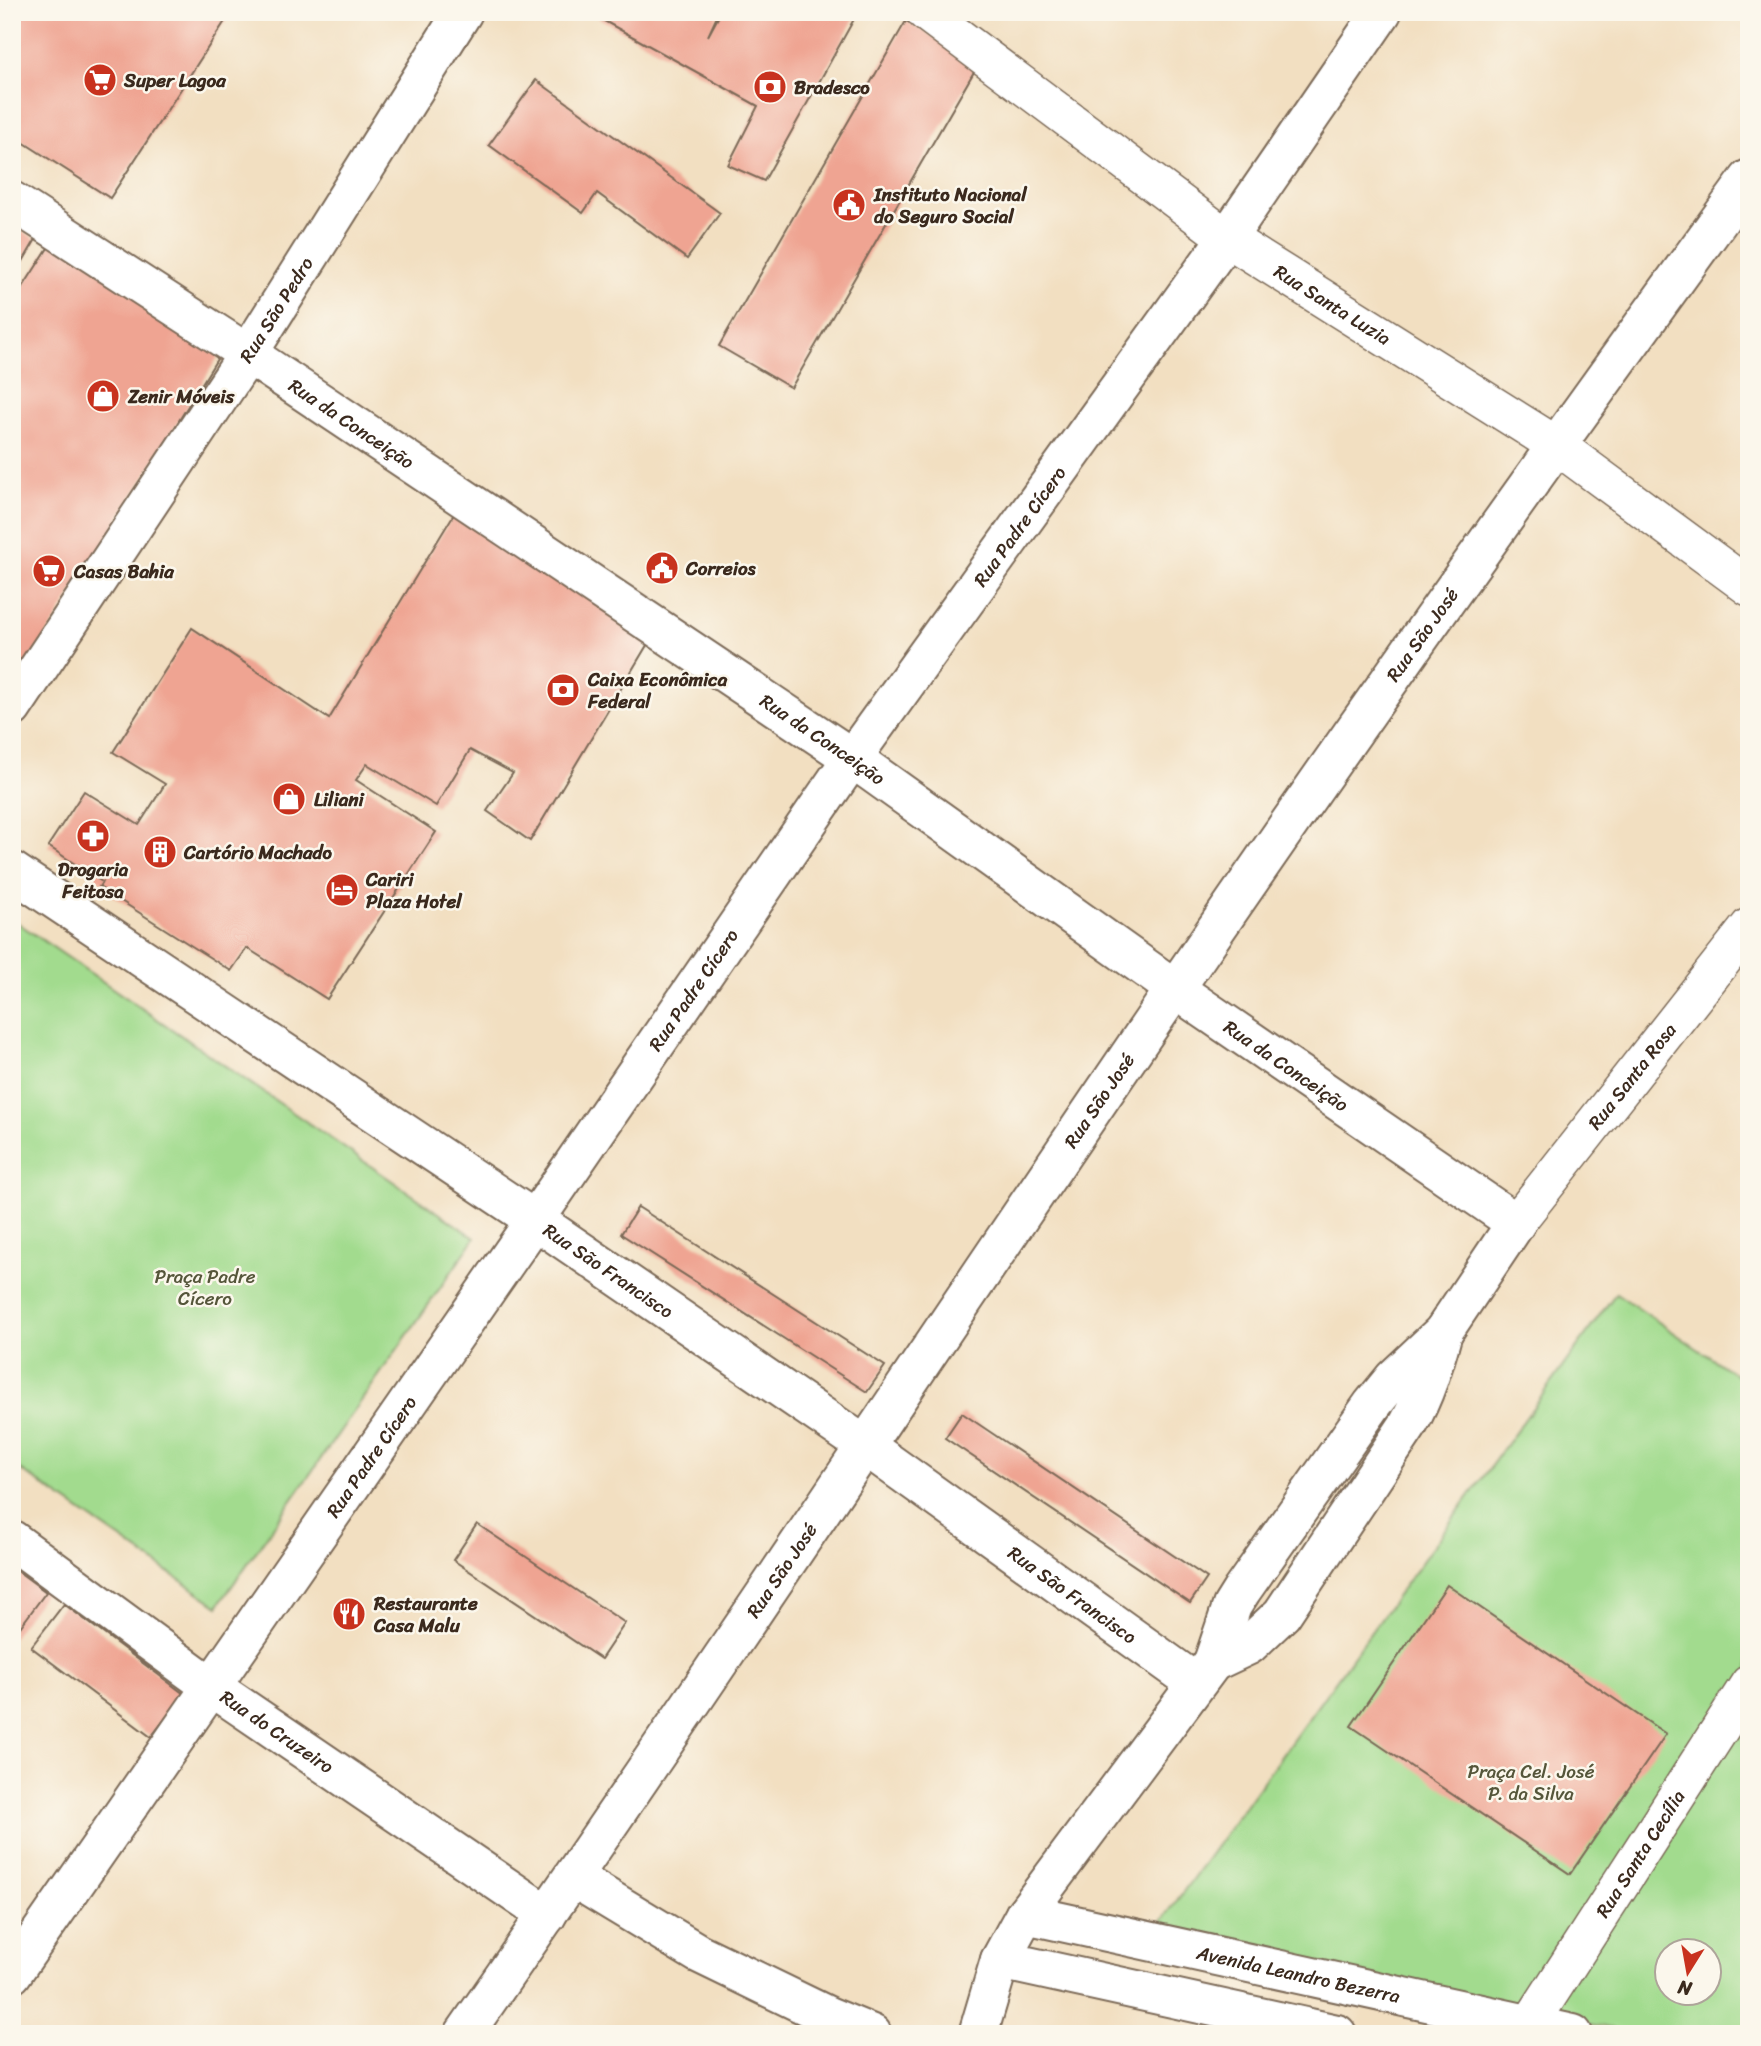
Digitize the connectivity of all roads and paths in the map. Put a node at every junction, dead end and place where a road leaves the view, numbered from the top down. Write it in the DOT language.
graph roads {
  1 [pos="463,12"];
  2 [pos="925,12"];
  3 [pos="1382,12"];
  4 [pos="1749,179"];
  5 [pos="12,201"];
  6 [pos="1227,238"];
  7 [pos="248,354"];
  8 [pos="1556,445"];
  9 [pos="1749,587"];
  10 [pos="12,708"];
  11 [pos="852,758"];
  12 [pos="12,871"];
  13 [pos="1749,927"];
  14 [pos="1175,989"];
  15 [pos="535,1220"];
  16 [pos="1516,1223"];
  17 [pos="864,1446"];
  18 [pos="12,1540"];
  19 [pos="1205,1672"];
  20 [pos="1749,1684"];
  21 [pos="212,1687"];
  22 [pos="574,1878"];
  23 [pos="1025,1914"];
  24 [pos="547,1915"];
  25 [pos="1000,1960"];
  26 [pos="12,1973"];
  27 [pos="1530,2024"];
  28 [pos="464,2034"];
  29 [pos="872,2034"];
  30 [pos="978,2034"];
  31 [pos="1337,2034"];
  32 [pos="1573,2034"];
  1 -- 7 [label="main road, Rua São Pedro"];
  2 -- 6 [label="street, Rua Santa Luzia"];
  3 -- 6 [label="main road, Rua Padre Cícero"];
  4 -- 8 [label="main road, Rua São José"];
  5 -- 7 [label="main road, Rua da Conceição"];
  6 -- 8 [label="street, Rua Santa Luzia"];
  6 -- 11 [label="main road, Rua Padre Cícero"];
  7 -- 10 [label="main road, Rua São Pedro"];
  7 -- 11 [label="main road, Rua da Conceição"];
  8 -- 9 [label="street, Rua Santa Luzia"];
  8 -- 14 [label="main road, Rua São José"];
  11 -- 14 [label="main road, Rua da Conceição"];
  11 -- 15 [label="main road, Rua Padre Cícero"];
  12 -- 15 [label="main road, Rua São Francisco"];
  13 -- 16 [label="street, Rua Santa Rosa"];
  14 -- 16 [label="main road, Rua da Conceição"];
  14 -- 17 [label="main road, Rua São José"];
  15 -- 17 [label="main road, Rua São Francisco"];
  15 -- 21 [label="main road, Rua Padre Cícero"];
  16 -- 19 [label="main road"];
  17 -- 19 [label="main road, Rua São Francisco"];
  17 -- 22 [label="main road, Rua São José"];
  18 -- 21 [label="main road, Rua do Cruzeiro"];
  19 -- 23 [label="main road"];
  20 -- 27 [label="street, Rua Santa Cecília"];
  21 -- 24 [label="main road, Rua do Cruzeiro"];
  21 -- 26 [label="main road, Rua Padre Cícero"];
  22 -- 24 [label="main road, Rua São José"];
  22 -- 29 [label="main road"];
  23 -- 25 [label="main road"];
  23 -- 27 [label="main road, Avenida Leandro Bezerra"];
  24 -- 28 [label="main road, Rua São José"];
  25 -- 30 [label="main road"];
  25 -- 31 [label="main road"];
  27 -- 32 [label="main road, Avenida Leandro Bezerra"];
}
